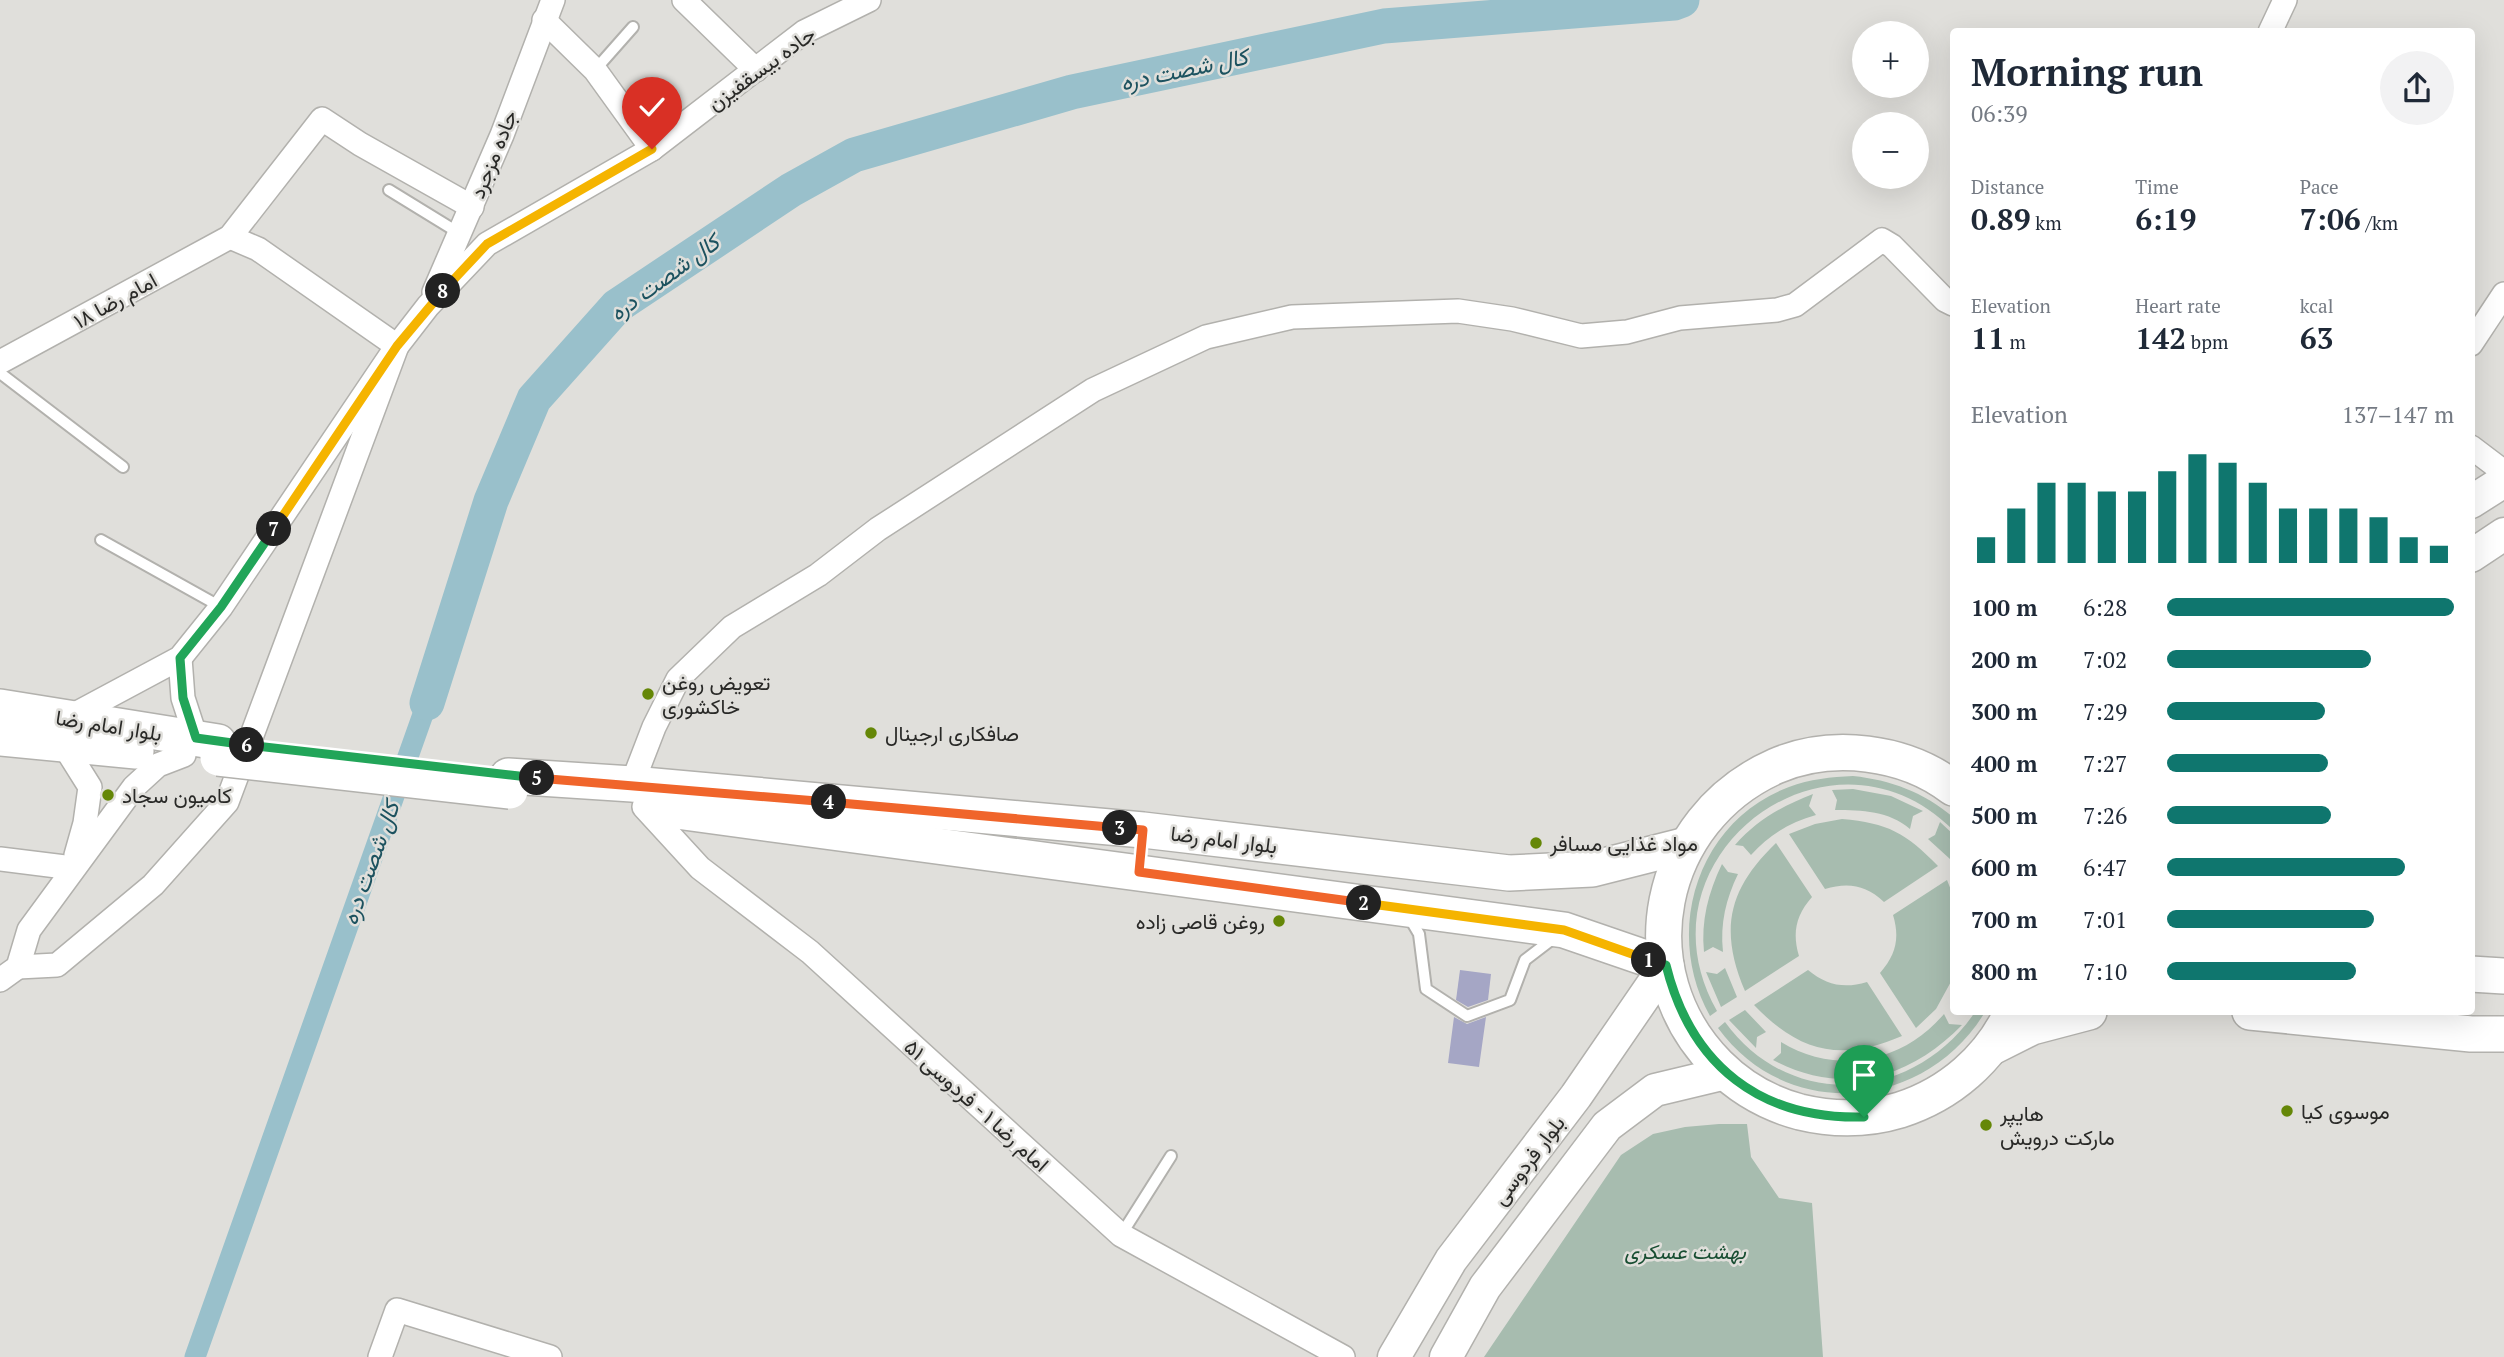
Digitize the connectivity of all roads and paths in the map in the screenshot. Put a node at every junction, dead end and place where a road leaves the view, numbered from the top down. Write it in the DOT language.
graph roads {
  1 [pos="684,0"];
  2 [pos="869,0"];
  3 [pos="2285,0"];
  4 [pos="549,10"];
  5 [pos="634,27"];
  6 [pos="2272,28"];
  7 [pos="595,70"];
  8 [pos="756,70"];
  9 [pos="652,149"];
  10 [pos="389,190"];
  11 [pos="472,206"];
  12 [pos="459,233"];
  13 [pos="230,237"];
  14 [pos="2504,294"];
  15 [pos="1950,302"];
  16 [pos="428,306"];
  17 [pos="2475,338"];
  18 [pos="397,346"];
  19 [pos="0,362"];
  20 [pos="0,373"];
  21 [pos="2475,450"];
  22 [pos="123,467"];
  23 [pos="2504,472"];
  24 [pos="2504,481"];
  25 [pos="2475,499"];
  26 [pos="2504,534"];
  27 [pos="101,540"];
  28 [pos="2475,553"];
  29 [pos="221,607"];
  30 [pos="180,658"];
  31 [pos="0,707"];
  32 [pos="66,731"];
  33 [pos="0,738"];
  34 [pos="204,748"];
  35 [pos="1950,784"];
  36 [pos="638,795"];
  37 [pos="1143,830"];
  38 [pos="1687,845"];
  39 [pos="0,859"];
  40 [pos="73,868"];
  41 [pos="1139,872"];
  42 [pos="1404,908"];
  43 [pos="1564,930"];
  44 [pos="1666,965"];
  45 [pos="9,973"];
  46 [pos="2475,974"];
  47 [pos="2504,976"];
  48 [pos="2010,1015"];
  49 [pos="2078,1015"];
  50 [pos="2280,1015"];
  51 [pos="2504,1034"];
  52 [pos="1992,1047"];
  53 [pos="1726,1073"];
  54 [pos="1171,1156"];
  55 [pos="1121,1235"];
  56 [pos="380,1357"];
  57 [pos="550,1357"];
  58 [pos="1343,1357"];
  59 [pos="1394,1357"];
  60 [pos="1446,1357"];
  1 -- 8 [label="street"];
  2 -- 8 [label="street, جاده بیسقفیزن"];
  3 -- 6 [label="street"];
  4 -- 7 [label="street"];
  4 -- 11 [label="street, جاده مزجرد"];
  5 -- 7 [label="lane"];
  7 -- 9 [label="street"];
  8 -- 9 [label="street, جاده بیسقفیزن"];
  9 -- 16 [label="street, جاده بیسقفیزن"];
  10 -- 12 [label="lane"];
  11 -- 12 [label="street, جاده مزجرد"];
  11 -- 13 [label="street"];
  12 -- 16 [label="street, جاده مزجرد"];
  13 -- 18 [label="street"];
  13 -- 19 [label="street, امام رضا ۱۸"];
  14 -- 17 [label="street"];
  15 -- 36 [label="street"];
  16 -- 18 [label="street, جاده بیسقفیزن"];
  18 -- 29 [label="street, جاده بیسقفیزن"];
  18 -- 45 [label="street"];
  20 -- 22 [label="lane"];
  21 -- 23 [label="street"];
  24 -- 25 [label="main road"];
  26 -- 28 [label="main road"];
  27 -- 29 [label="lane"];
  29 -- 30 [label="street, جاده بیسقفیزن"];
  30 -- 32 [label="street"];
  30 -- 34 [label="street"];
  31 -- 32 [label="main road, بلوار امام رضا"];
  32 -- 33 [label="main road, بلوار امام رضا"];
  32 -- 34 [label="main road, بلوار امام رضا"];
  32 -- 40 [label="street"];
  34 -- 36 [label="main road, بلوار امام رضا, bridge"];
  34 -- 40 [label="street"];
  35 -- 38 [label="main road"];
  36 -- 37 [label="main road, بلوار امام رضا"];
  36 -- 41 [label="main road, بلوار امام رضا"];
  36 -- 55 [label="street, امام رضا ۱ - فردوسی ۵۱"];
  37 -- 38 [label="main road, بلوار امام رضا"];
  37 -- 41 [label="main road"];
  38 -- 44 [label="main road"];
  39 -- 40 [label="street"];
  40 -- 45 [label="street"];
  41 -- 42 [label="main road, بلوار امام رضا"];
  42 -- 43 [label="main road, بلوار امام رضا"];
  42 -- 43 [label="lane"];
  43 -- 44 [label="main road, بلوار امام رضا"];
  44 -- 53 [label="main road"];
  44 -- 59 [label="main road, بلوار فردوسی"];
  46 -- 47 [label="main road"];
  48 -- 52 [label="main road"];
  49 -- 52 [label="main road"];
  50 -- 51 [label="main road"];
  52 -- 53 [label="main road"];
  53 -- 60 [label="main road, بلوار فردوسی"];
  54 -- 55 [label="lane"];
  55 -- 58 [label="street, امام رضا ۱ - فردوسی ۵۱"];
  56 -- 57 [label="street"];
}
